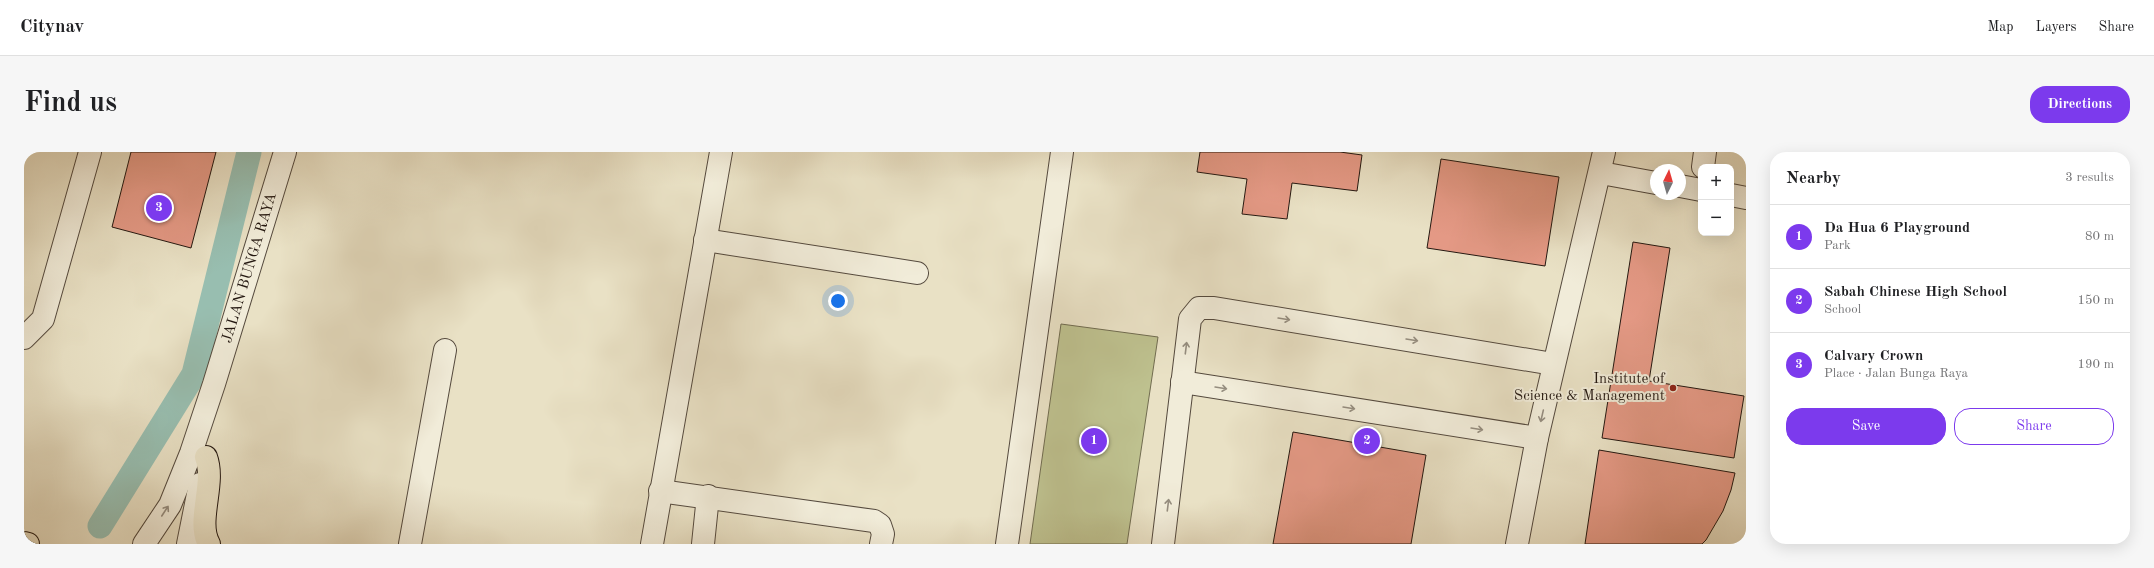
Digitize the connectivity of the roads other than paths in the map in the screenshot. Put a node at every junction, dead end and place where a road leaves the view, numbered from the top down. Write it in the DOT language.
graph roads {
  1 [pos="90,152"];
  2 [pos="285,152"];
  3 [pos="721,152"];
  4 [pos="1062,152"];
  5 [pos="1705,152"];
  6 [pos="1602,162"];
  7 [pos="1703,164"];
  8 [pos="1650,181"];
  9 [pos="1734,196"];
  10 [pos="1746,198"];
  11 [pos="705,240"];
  12 [pos="917,273"];
  13 [pos="24,338"];
  14 [pos="445,350"];
  15 [pos="1553,364"];
  16 [pos="1182,382"];
  17 [pos="214,384"];
  18 [pos="1537,438"];
  19 [pos="206,457"];
  20 [pos="660,491"];
  21 [pos="708,496"];
  22 [pos="24,543"];
  23 [pos="28,544"];
  24 [pos="144,544"];
  25 [pos="188,544"];
  26 [pos="209,544"];
  27 [pos="410,544"];
  28 [pos="652,544"];
  29 [pos="703,544"];
  30 [pos="881,544"];
  31 [pos="1007,544"];
  32 [pos="1163,544"];
  33 [pos="1517,544"];
  1 -- 13 [label="street"];
  2 -- 17 [label="street, JALAN BUNGA RAYA"];
  3 -- 11 [label="street"];
  4 -- 31 [label="street"];
  5 -- 7 [label="street"];
  6 -- 8 [label="street"];
  6 -- 15 [label="street"];
  9 -- 10 [label="street"];
  11 -- 12 [label="street"];
  11 -- 20 [label="street"];
  14 -- 27 [label="street"];
  16 -- 15 [label="street, one-way"];
  15 -- 18 [label="street, one-way"];
  16 -- 18 [label="street, one-way"];
  32 -- 16 [label="street, one-way"];
  17 -- 19 [label="street, JALAN BUNGA RAYA"];
  24 -- 17 [label="street, JALAN BUNGA RAYA, one-way"];
  18 -- 33 [label="street"];
  19 -- 25 [label="street, JALAN BUNGA RAYA"];
  19 -- 26 [label="main road"];
  20 -- 21 [label="street"];
  20 -- 28 [label="street"];
  21 -- 29 [label="street"];
  21 -- 30 [label="street"];
  22 -- 23 [label="main road"];
}
